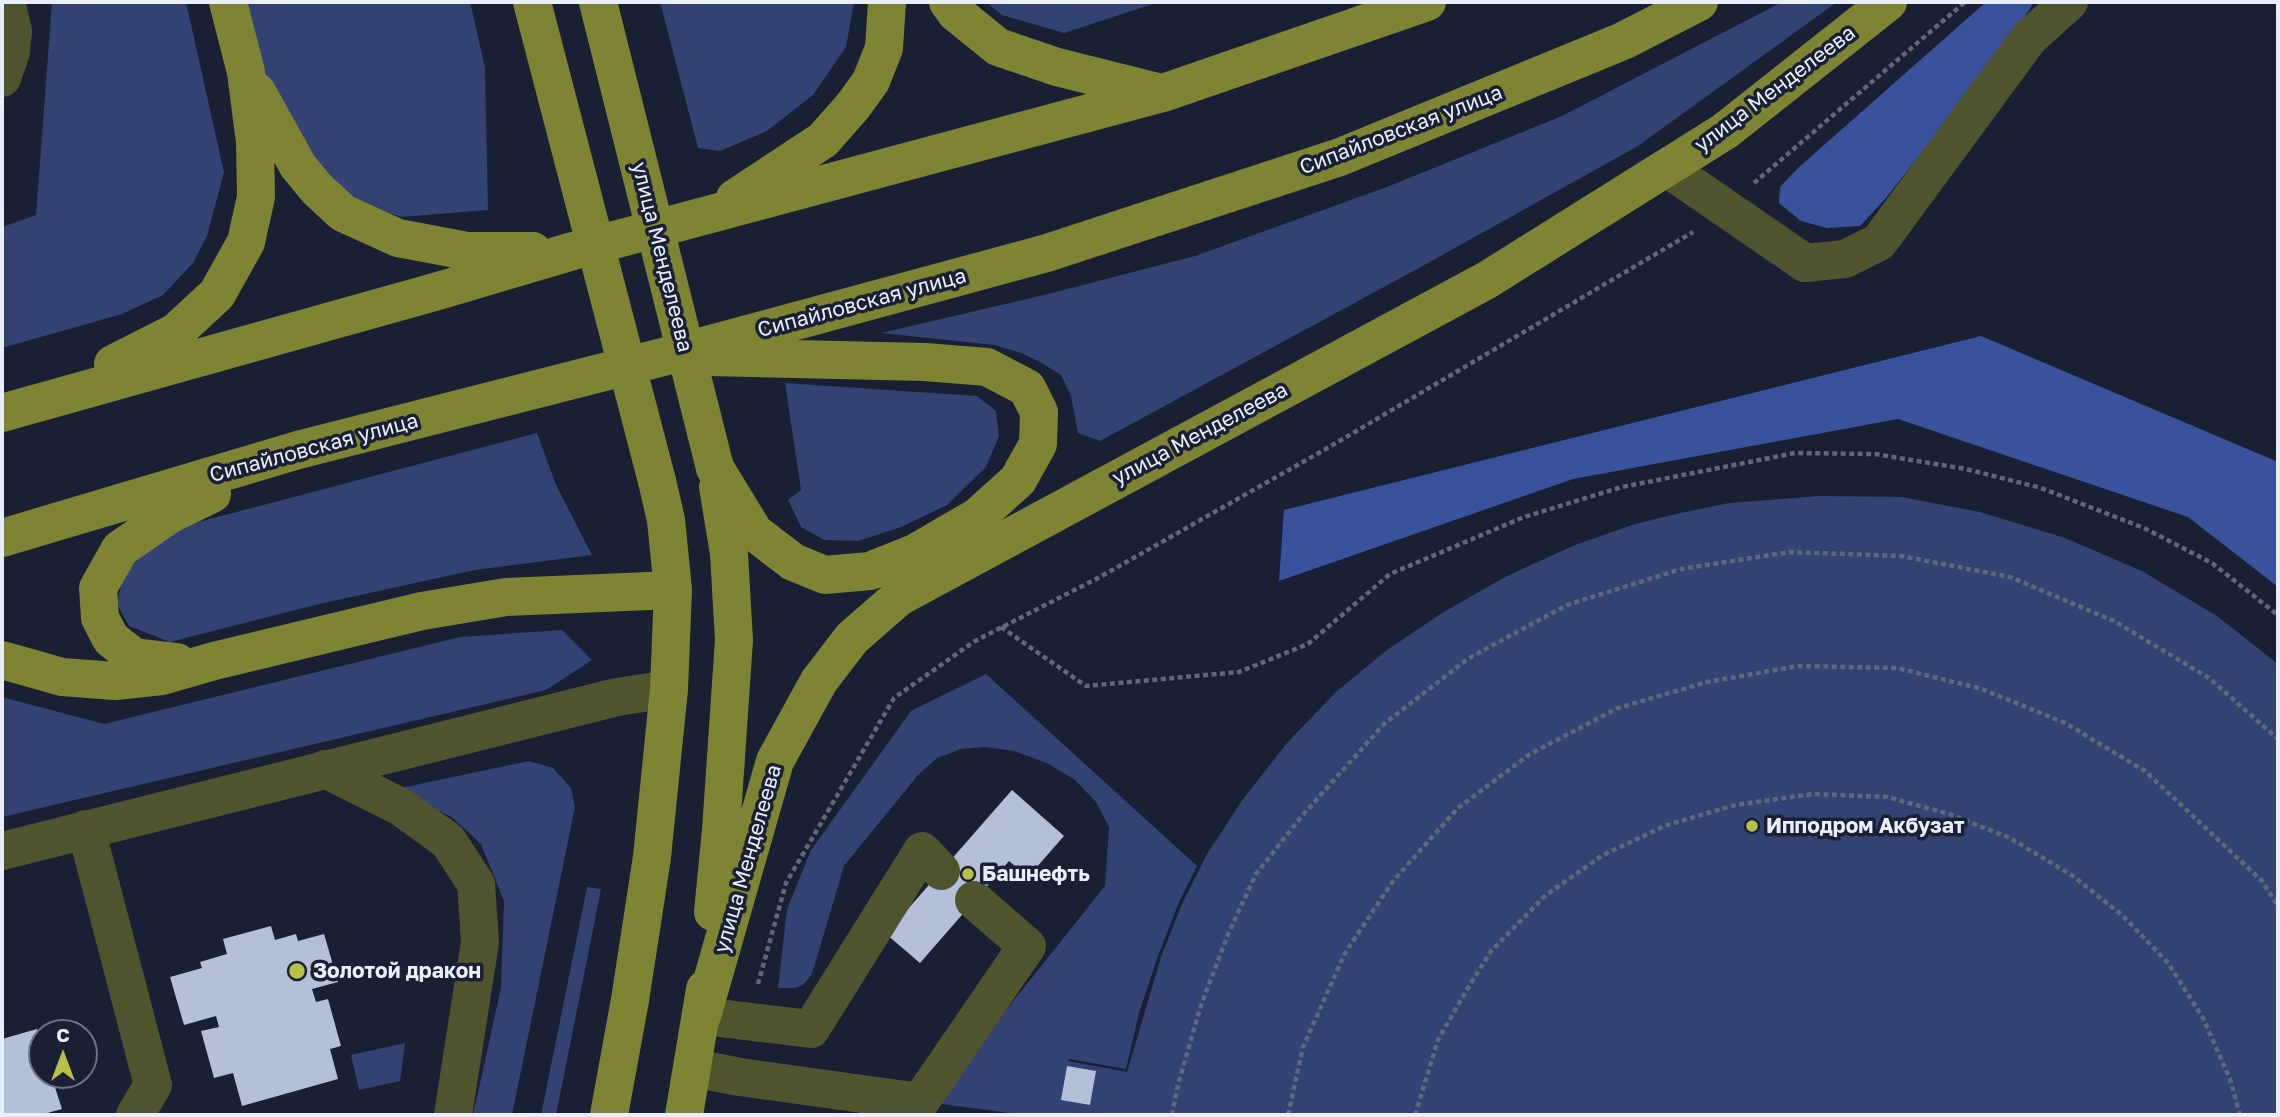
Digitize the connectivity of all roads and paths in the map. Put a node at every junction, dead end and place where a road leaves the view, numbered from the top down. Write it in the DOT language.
graph roads {
  1 [pos="6,2"];
  2 [pos="228,2"];
  3 [pos="532,2"];
  4 [pos="598,2"];
  5 [pos="887,2"];
  6 [pos="948,2"];
  7 [pos="1427,2"];
  8 [pos="1699,2"];
  9 [pos="1888,2"];
  10 [pos="1965,2"];
  11 [pos="2052,2"];
  12 [pos="2069,2"];
  13 [pos="2029,38"];
  14 [pos="247,72"];
  15 [pos="2,78"];
  16 [pos="1163,93"];
  17 [pos="1667,168"];
  18 [pos="1725,208"];
  19 [pos="708,216"];
  20 [pos="573,251"];
  21 [pos="663,356"];
  22 [pos="16,409"];
  23 [pos="299,450"];
  24 [pos="715,468"];
  25 [pos="2,538"];
  26 [pos="673,590"];
  27 [pos="2278,615"];
  28 [pos="1001,627"];
  29 [pos="2,660"];
  30 [pos="214,661"];
  31 [pos="669,689"];
  32 [pos="2278,739"];
  33 [pos="325,769"];
  34 [pos="86,829"];
  35 [pos="2,850"];
  36 [pos="941,871"];
  37 [pos="974,900"];
  38 [pos="2278,906"];
  39 [pos="702,1016"];
  40 [pos="748,1020"];
  41 [pos="693,1068"];
  42 [pos="135,1115"];
  43 [pos="453,1115"];
  44 [pos="609,1115"];
  45 [pos="684,1115"];
  46 [pos="1172,1115"];
  47 [pos="1288,1115"];
  48 [pos="1415,1115"];
  49 [pos="2240,1115"];
  1 -- 15 [label="street"];
  2 -- 14 [label="main road"];
  3 -- 26 [label="main road, bridge"];
  4 -- 24 [label="main road, улица Менделеева, bridge"];
  5 -- 19 [label="main road"];
  6 -- 16 [label="main road"];
  7 -- 16 [label="main road"];
  8 -- 21 [label="main road, Сипайловская улица"];
  9 -- 17 [label="main road, улица Менделеева"];
  10 -- 18 [label="path"];
  11 -- 13 [label="street"];
  12 -- 13 [label="street"];
  13 -- 18 [label="street"];
  14 -- 20 [label="main road"];
  14 -- 22 [label="main road"];
  16 -- 19 [label="main road"];
  17 -- 18 [label="street"];
  17 -- 39 [label="main road, улица Менделеева"];
  18 -- 28 [label="path"];
  19 -- 20 [label="main road"];
  20 -- 22 [label="main road"];
  21 -- 23 [label="main road, Сипайловская улица"];
  21 -- 24 [label="main road"];
  23 -- 25 [label="main road, Сипайловская улица"];
  23 -- 30 [label="main road"];
  24 -- 39 [label="main road, улица Менделеева"];
  26 -- 30 [label="main road"];
  26 -- 31 [label="main road"];
  27 -- 28 [label="path"];
  28 -- 40 [label="path"];
  29 -- 30 [label="main road"];
  31 -- 33 [label="street"];
  31 -- 44 [label="main road"];
  32 -- 46 [label="path"];
  33 -- 34 [label="street"];
  33 -- 43 [label="street"];
  34 -- 35 [label="street"];
  34 -- 42 [label="street"];
  36 -- 40 [label="street"];
  37 -- 41 [label="street"];
  38 -- 47 [label="path"];
  39 -- 40 [label="street"];
  39 -- 41 [label="main road, улица Менделеева"];
  41 -- 45 [label="main road, улица Менделеева"];
  48 -- 49 [label="path"];
}
